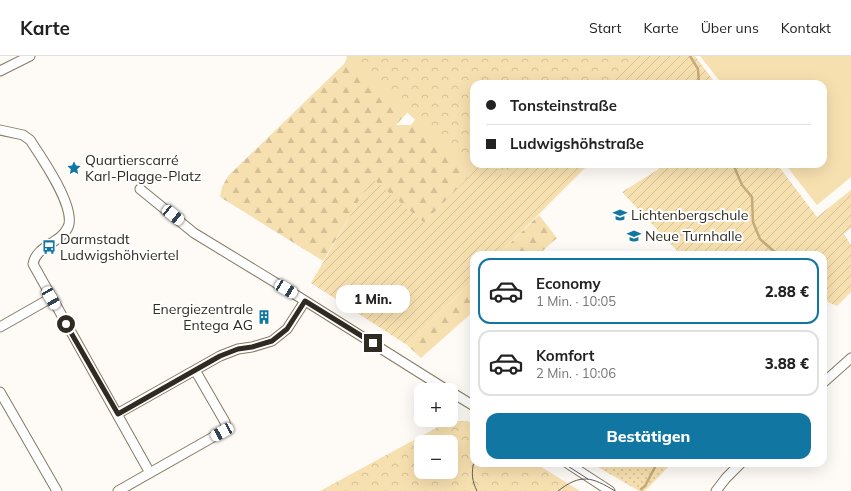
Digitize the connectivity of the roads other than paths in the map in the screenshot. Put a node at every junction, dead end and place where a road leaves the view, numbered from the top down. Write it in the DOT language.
graph roads {
  1 [pos="30,56"];
  2 [pos="0,70"];
  3 [pos="0,130"];
  4 [pos="140,189"];
  5 [pos="51,298"];
  6 [pos="305,301"];
  7 [pos="0,327"];
  8 [pos="851,358"];
  9 [pos="195,370"];
  10 [pos="827,379"];
  11 [pos="436,383"];
  12 [pos="0,392"];
  13 [pos="458,396"];
  14 [pos="470,404"];
  15 [pos="118,414"];
  16 [pos="573,467"];
  17 [pos="737,467"];
  18 [pos="150,473"];
  19 [pos="57,491"];
  20 [pos="118,491"];
  21 [pos="610,491"];
  22 [pos="716,491"];
  1 -- 2 [label="street"];
  3 -- 5 [label="street"];
  4 -- 6 [label="street"];
  5 -- 7 [label="street"];
  5 -- 15 [label="street"];
  6 -- 9 [label="street"];
  6 -- 11 [label="street"];
  8 -- 10 [label="street"];
  9 -- 15 [label="street"];
  9 -- 18 [label="street"];
  12 -- 19 [label="street"];
  13 -- 14 [label="street"];
  15 -- 18 [label="street"];
  16 -- 21 [label="street"];
  17 -- 22 [label="street"];
  18 -- 20 [label="street"];
}
